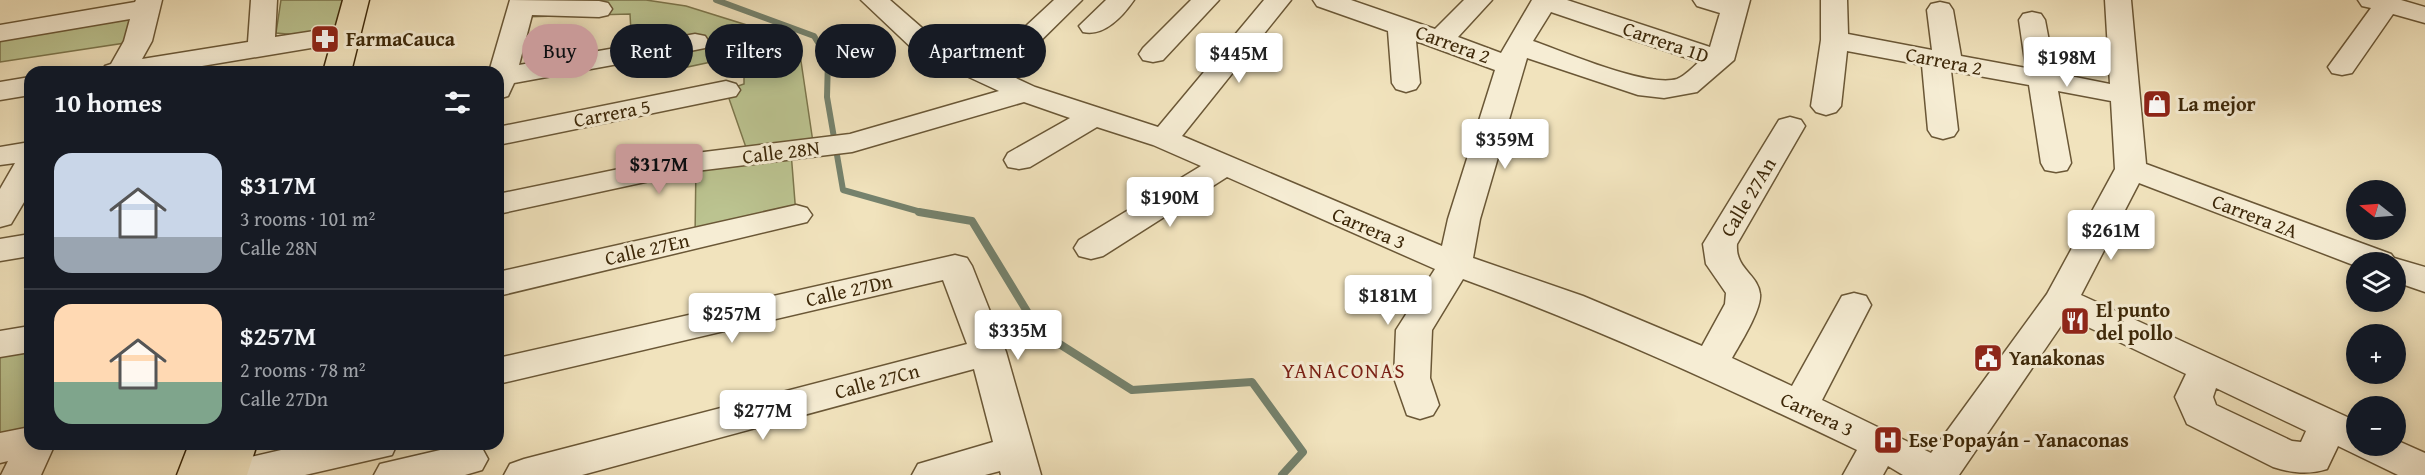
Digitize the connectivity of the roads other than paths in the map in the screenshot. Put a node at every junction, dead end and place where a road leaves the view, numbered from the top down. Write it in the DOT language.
graph roads {
  1 [pos="264,0"];
  2 [pos="356,0"];
  3 [pos="375,0"];
  4 [pos="874,0"];
  5 [pos="1069,0"];
  6 [pos="1121,0"];
  7 [pos="1206,0"];
  8 [pos="1278,0"];
  9 [pos="1326,0"];
  10 [pos="1479,0"];
  11 [pos="1544,0"];
  12 [pos="1706,0"];
  13 [pos="1834,0"];
  14 [pos="2118,0"];
  15 [pos="2379,2"];
  16 [pos="147,4"];
  17 [pos="523,4"];
  18 [pos="1736,5"];
  19 [pos="599,9"];
  20 [pos="1940,10"];
  21 [pos="2425,15"];
  22 [pos="2032,20"];
  23 [pos="1043,24"];
  24 [pos="1094,26"];
  25 [pos="1401,26"];
  26 [pos="908,30"];
  27 [pos="0,33"];
  28 [pos="347,34"];
  29 [pos="1441,39"];
  30 [pos="1835,40"];
  31 [pos="695,42"];
  32 [pos="261,46"];
  33 [pos="1153,54"];
  34 [pos="1515,56"];
  35 [pos="1720,60"];
  36 [pos="1942,62"];
  37 [pos="122,66"];
  38 [pos="147,66"];
  39 [pos="339,66"];
  40 [pos="361,66"];
  41 [pos="2342,67"];
  42 [pos="504,69"];
  43 [pos="992,78"];
  44 [pos="2042,80"];
  45 [pos="504,82"];
  46 [pos="1406,83"];
  47 [pos="24,87"];
  48 [pos="726,90"];
  49 [pos="0,91"];
  50 [pos="1025,93"];
  51 [pos="2124,95"];
  52 [pos="1826,106"];
  53 [pos="1094,116"];
  54 [pos="1790,126"];
  55 [pos="1942,130"];
  56 [pos="504,135"];
  57 [pos="1164,139"];
  58 [pos="24,152"];
  59 [pos="0,156"];
  60 [pos="1019,160"];
  61 [pos="2056,163"];
  62 [pos="1222,166"];
  63 [pos="2131,169"];
  64 [pos="24,175"];
  65 [pos="504,203"];
  66 [pos="796,215"];
  67 [pos="0,217"];
  68 [pos="24,246"];
  69 [pos="1091,248"];
  70 [pos="0,250"];
  71 [pos="2352,252"];
  72 [pos="1455,264"];
  73 [pos="2406,273"];
  74 [pos="2425,280"];
  75 [pos="504,283"];
  76 [pos="2061,300"];
  77 [pos="1854,305"];
  78 [pos="24,340"];
  79 [pos="0,344"];
  80 [pos="988,352"];
  81 [pos="1711,364"];
  82 [pos="504,370"];
  83 [pos="1420,405"];
  84 [pos="1800,406"];
  85 [pos="2342,431"];
  86 [pos="24,443"];
  87 [pos="0,448"];
  88 [pos="33,450"];
  89 [pos="206,450"];
  90 [pos="236,450"];
  91 [pos="350,450"];
  92 [pos="2394,456"];
  93 [pos="468,459"];
  94 [pos="1871,460"];
  95 [pos="1018,463"];
  96 [pos="2425,470"];
  97 [pos="21,475"];
  98 [pos="197,475"];
  99 [pos="227,475"];
  100 [pos="234,475"];
  101 [pos="394,475"];
  102 [pos="524,475"];
  103 [pos="932,475"];
  104 [pos="1937,475"];
  1 -- 32 [label="street"];
  2 -- 28 [label="main road"];
  3 -- 40 [label="main road"];
  4 -- 26 [label="street, Carrera 3"];
  5 -- 23 [label="street"];
  6 -- 24 [label="street"];
  7 -- 33 [label="street"];
  8 -- 57 [label="street"];
  9 -- 25 [label="street, Carrera 2"];
  10 -- 29 [label="street"];
  11 -- 34 [label="street"];
  11 -- 35 [label="street, Carrera 1D"];
  12 -- 18 [label="street"];
  13 -- 30 [label="street"];
  14 -- 51 [label="street"];
  15 -- 21 [label="street"];
  15 -- 41 [label="street"];
  16 -- 27 [label="street"];
  16 -- 37 [label="street"];
  17 -- 19 [label="street"];
  17 -- 42 [label="street"];
  18 -- 35 [label="street"];
  20 -- 36 [label="street"];
  22 -- 44 [label="street"];
  25 -- 29 [label="street, Carrera 2"];
  25 -- 46 [label="street"];
  28 -- 32 [label="street"];
  28 -- 39 [label="main road"];
  29 -- 34 [label="street, Carrera 2"];
  30 -- 36 [label="street, Carrera 2"];
  30 -- 52 [label="street"];
  31 -- 45 [label="street"];
  32 -- 38 [label="street"];
  34 -- 35 [label="street, Carrera 2"];
  34 -- 72 [label="street"];
  36 -- 44 [label="street, Carrera 2"];
  36 -- 55 [label="street"];
  43 -- 50 [label="street, Carrera 3"];
  44 -- 51 [label="street, Carrera 2"];
  44 -- 61 [label="street"];
  47 -- 49 [label="street"];
  48 -- 56 [label="street, Carrera 5"];
  50 -- 53 [label="street, Carrera 3"];
  50 -- 65 [label="street, Calle 28N"];
  51 -- 63 [label="street"];
  53 -- 57 [label="street, Carrera 3"];
  53 -- 60 [label="street"];
  54 -- 81 [label="street, Calle 27An"];
  57 -- 62 [label="street, Carrera 3"];
  58 -- 59 [label="street"];
  62 -- 69 [label="street"];
  62 -- 72 [label="street, Carrera 3"];
  63 -- 71 [label="street, Carrera 2A"];
  63 -- 76 [label="street"];
  64 -- 67 [label="street"];
  66 -- 75 [label="street, Calle 27En"];
  68 -- 70 [label="street"];
  72 -- 81 [label="street, Carrera 3"];
  72 -- 83 [label="street"];
  73 -- 74 [label="street"];
  76 -- 85 [label="street"];
  76 -- 104 [label="street"];
  77 -- 84 [label="street"];
  78 -- 79 [label="street"];
  80 -- 82 [label="street, Calle 27Dn"];
  80 -- 95 [label="street"];
  80 -- 102 [label="street, Calle 27Cn"];
  81 -- 84 [label="street, Carrera 3"];
  84 -- 94 [label="street, Carrera 3"];
  86 -- 87 [label="street"];
  88 -- 97 [label="street"];
  89 -- 98 [label="main road"];
  90 -- 99 [label="main road"];
  91 -- 100 [label="street"];
  92 -- 96 [label="street"];
  93 -- 101 [label="street"];
  94 -- 104 [label="street, Carrera 3"];
  95 -- 103 [label="street"];
}
